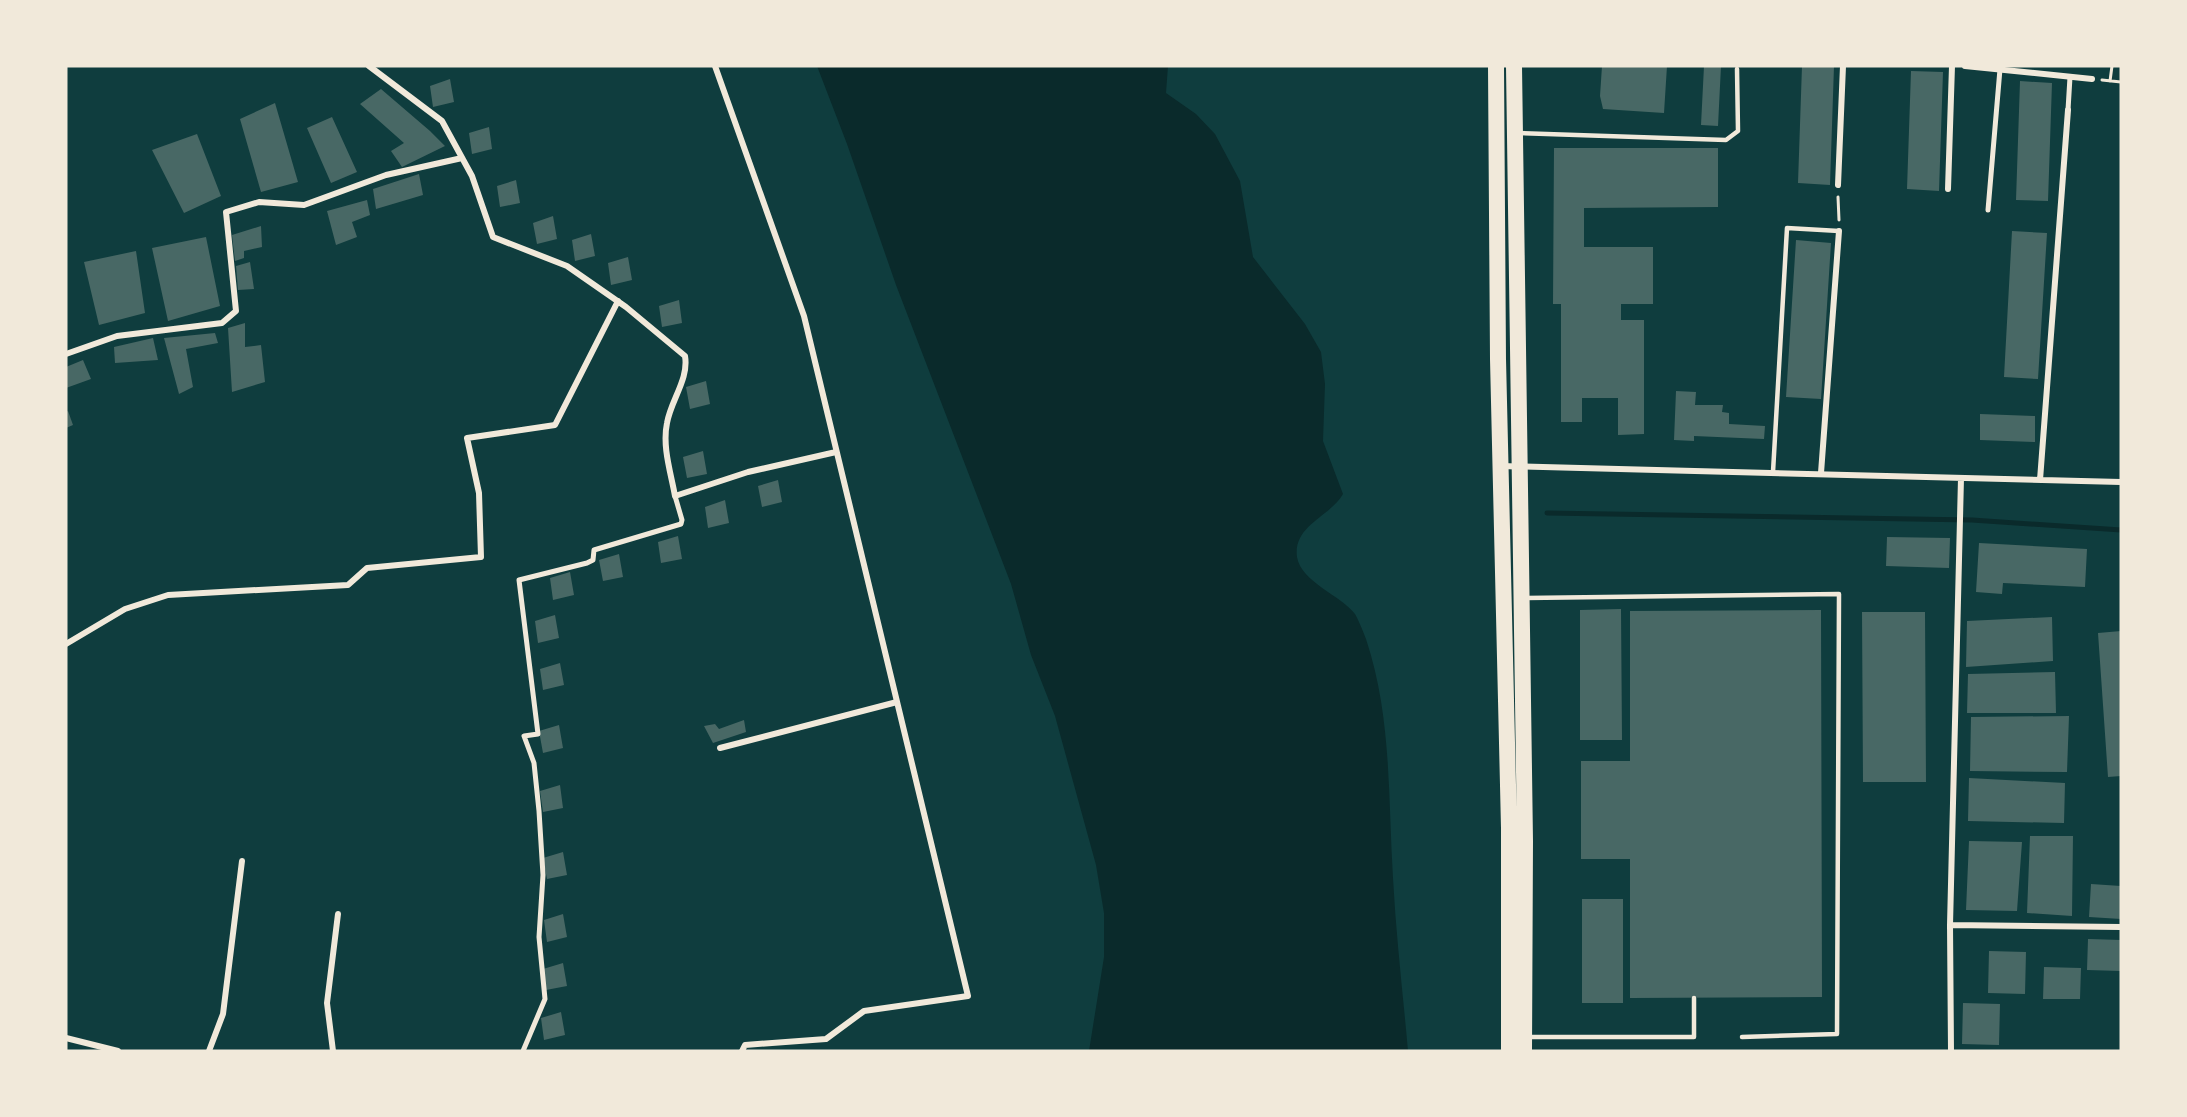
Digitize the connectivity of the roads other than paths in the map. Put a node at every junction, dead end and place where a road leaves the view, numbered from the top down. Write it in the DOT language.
graph roads {
  1 [pos="369,66"];
  2 [pos="715,66"];
  3 [pos="1497,66"];
  4 [pos="1514,66"];
  5 [pos="1843,66"];
  6 [pos="1952,66"];
  7 [pos="1965,66"];
  8 [pos="2000,68"];
  9 [pos="1737,69"];
  10 [pos="2070,77"];
  11 [pos="2092,79"];
  12 [pos="2068,111"];
  13 [pos="1515,133"];
  14 [pos="462,158"];
  15 [pos="1838,185"];
  16 [pos="1948,189"];
  17 [pos="1988,210"];
  18 [pos="1839,231"];
  19 [pos="618,301"];
  20 [pos="66,354"];
  21 [pos="836,452"];
  22 [pos="1520,465"];
  23 [pos="1500,466"];
  24 [pos="1773,472"];
  25 [pos="1821,473"];
  26 [pos="1961,478"];
  27 [pos="2040,480"];
  28 [pos="2121,482"];
  29 [pos="675,496"];
  30 [pos="1520,598"];
  31 [pos="66,644"];
  32 [pos="897,702"];
  33 [pos="720,748"];
  34 [pos="242,861"];
  35 [pos="338,914"];
  36 [pos="1950,925"];
  37 [pos="2121,927"];
  38 [pos="1694,998"];
  39 [pos="1742,1036"];
  40 [pos="66,1038"];
  41 [pos="1516,1044"];
  42 [pos="118,1051"];
  43 [pos="209,1051"];
  44 [pos="333,1051"];
  45 [pos="523,1051"];
  46 [pos="742,1051"];
  47 [pos="1951,1051"];
  1 -- 14 [label="street"];
  2 -- 21 [label="street"];
  3 -- 23 [label="highway"];
  4 -- 13 [label="highway"];
  5 -- 15 [label="street"];
  6 -- 16 [label="street"];
  7 -- 8 [label="street"];
  8 -- 10 [label="street"];
  8 -- 17 [label="street"];
  9 -- 13 [label="lane"];
  10 -- 11 [label="street"];
  10 -- 12 [label="street"];
  12 -- 27 [label="street"];
  13 -- 22 [label="highway"];
  14 -- 19 [label="street"];
  14 -- 20 [label="street"];
  18 -- 24 [label="lane"];
  18 -- 25 [label="street"];
  19 -- 29 [label="street"];
  19 -- 31 [label="street"];
  21 -- 29 [label="street"];
  21 -- 32 [label="street"];
  22 -- 23 [label="street"];
  22 -- 24 [label="street"];
  22 -- 30 [label="highway"];
  23 -- 41 [label="highway"];
  24 -- 25 [label="street"];
  25 -- 26 [label="street"];
  26 -- 27 [label="street"];
  26 -- 36 [label="street"];
  27 -- 28 [label="street"];
  29 -- 45 [label="street"];
  30 -- 39 [label="lane"];
  30 -- 41 [label="highway"];
  32 -- 33 [label="street"];
  32 -- 46 [label="street"];
  34 -- 43 [label="street"];
  35 -- 44 [label="street"];
  36 -- 37 [label="street"];
  36 -- 47 [label="street"];
  38 -- 41 [label="lane"];
  40 -- 42 [label="street"];
}
